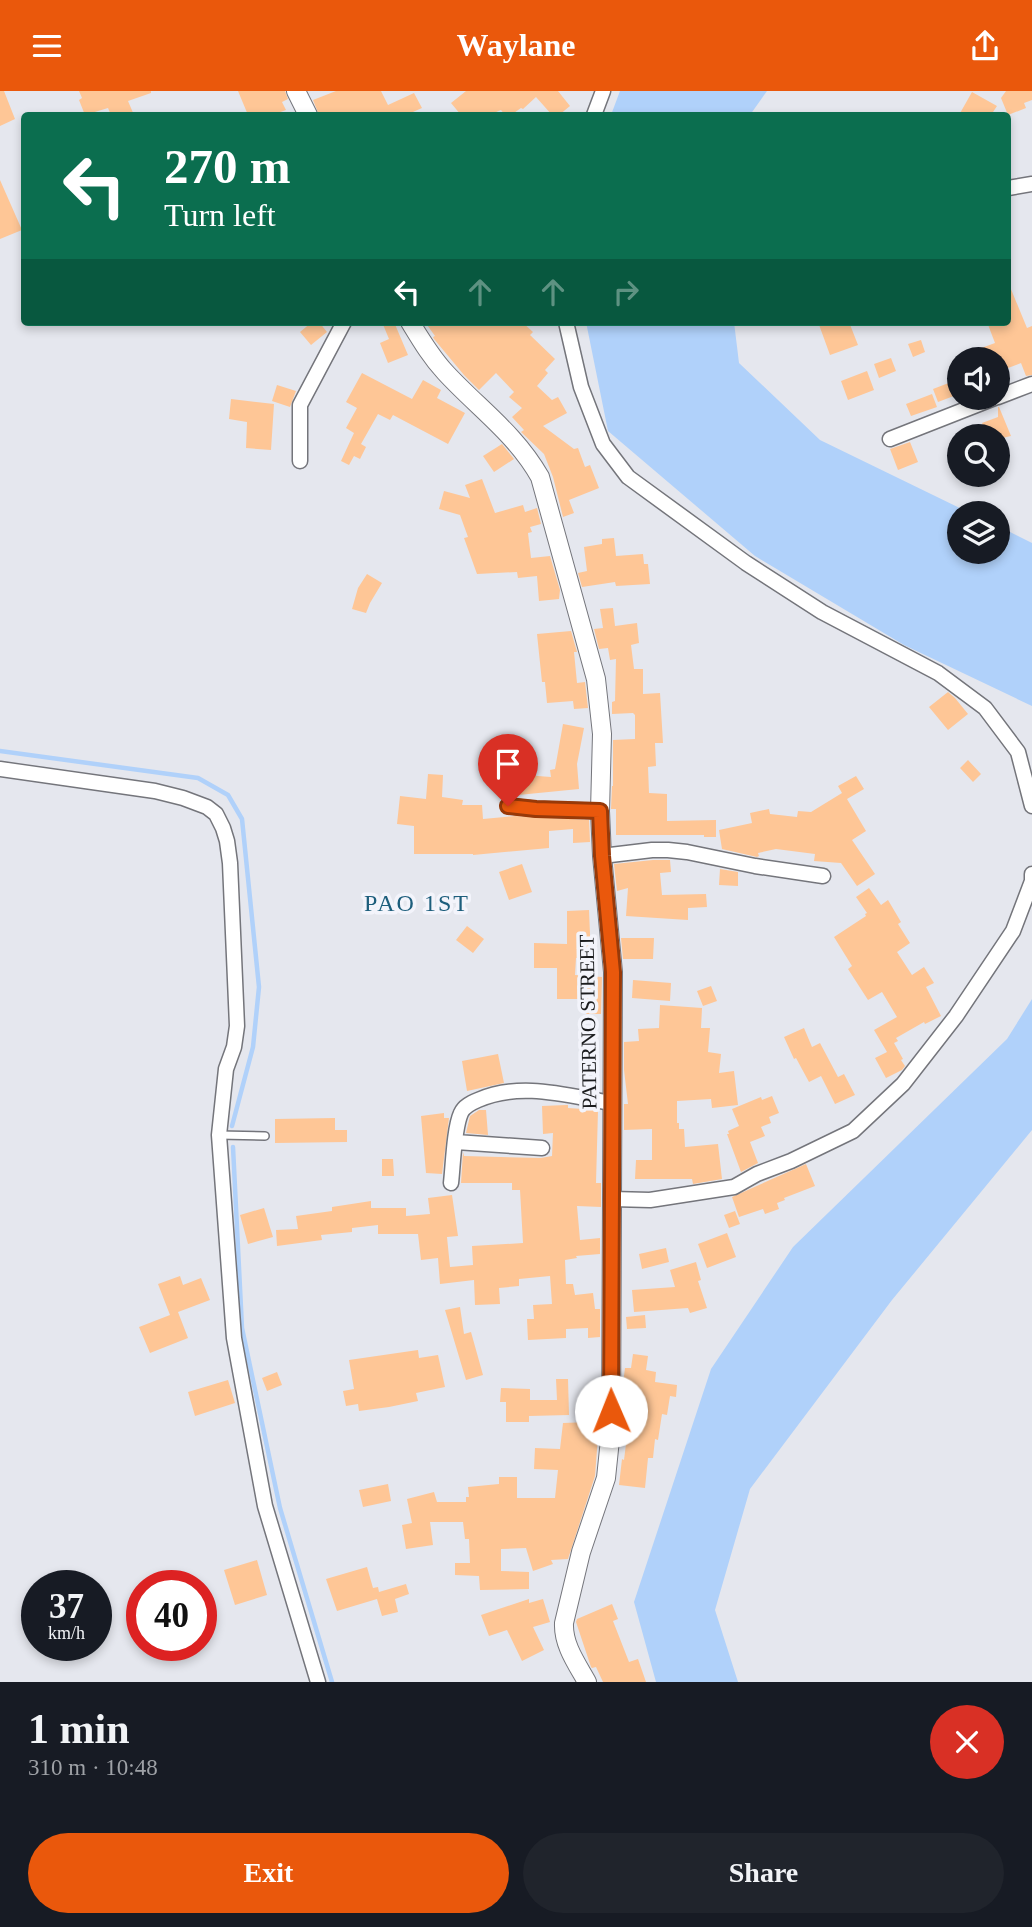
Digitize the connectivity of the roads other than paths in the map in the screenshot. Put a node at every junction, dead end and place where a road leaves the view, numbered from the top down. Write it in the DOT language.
graph roads {
  1 [pos="296,91"];
  2 [pos="603,91"];
  3 [pos="306,112"];
  4 [pos="595,112"];
  5 [pos="1032,184"];
  6 [pos="1011,188"];
  7 [pos="342,326"];
  8 [pos="412,326"];
  9 [pos="567,326"];
  10 [pos="1032,384"];
  11 [pos="1010,392"];
  12 [pos="964,410"];
  13 [pos="890,439"];
  14 [pos="300,461"];
  15 [pos="0,769"];
  16 [pos="508,806"];
  17 [pos="1032,807"];
  18 [pos="600,811"];
  19 [pos="602,856"];
  20 [pos="1032,874"];
  21 [pos="824,876"];
  22 [pos="612,1103"];
  23 [pos="219,1135"];
  24 [pos="265,1136"];
  25 [pos="456,1142"];
  26 [pos="542,1148"];
  27 [pos="452,1183"];
  28 [pos="612,1199"];
  29 [pos="318,1682"];
  30 [pos="587,1682"];
  1 -- 3 [label="street"];
  2 -- 4 [label="street"];
  5 -- 6 [label="street"];
  7 -- 14 [label="street"];
  8 -- 18 [label="street, PATERNO STREET"];
  9 -- 17 [label="street"];
  10 -- 11 [label="street"];
  12 -- 13 [label="street"];
  15 -- 23 [label="street"];
  16 -- 18 [label="street"];
  18 -- 19 [label="street, PATERNO STREET"];
  19 -- 21 [label="street"];
  19 -- 22 [label="street, PATERNO STREET"];
  20 -- 28 [label="street"];
  22 -- 25 [label="street"];
  22 -- 28 [label="street, PATERNO STREET"];
  23 -- 24 [label="lane"];
  23 -- 29 [label="street"];
  25 -- 26 [label="street"];
  25 -- 27 [label="street"];
  28 -- 30 [label="street, PATERNO STREET"];
}
